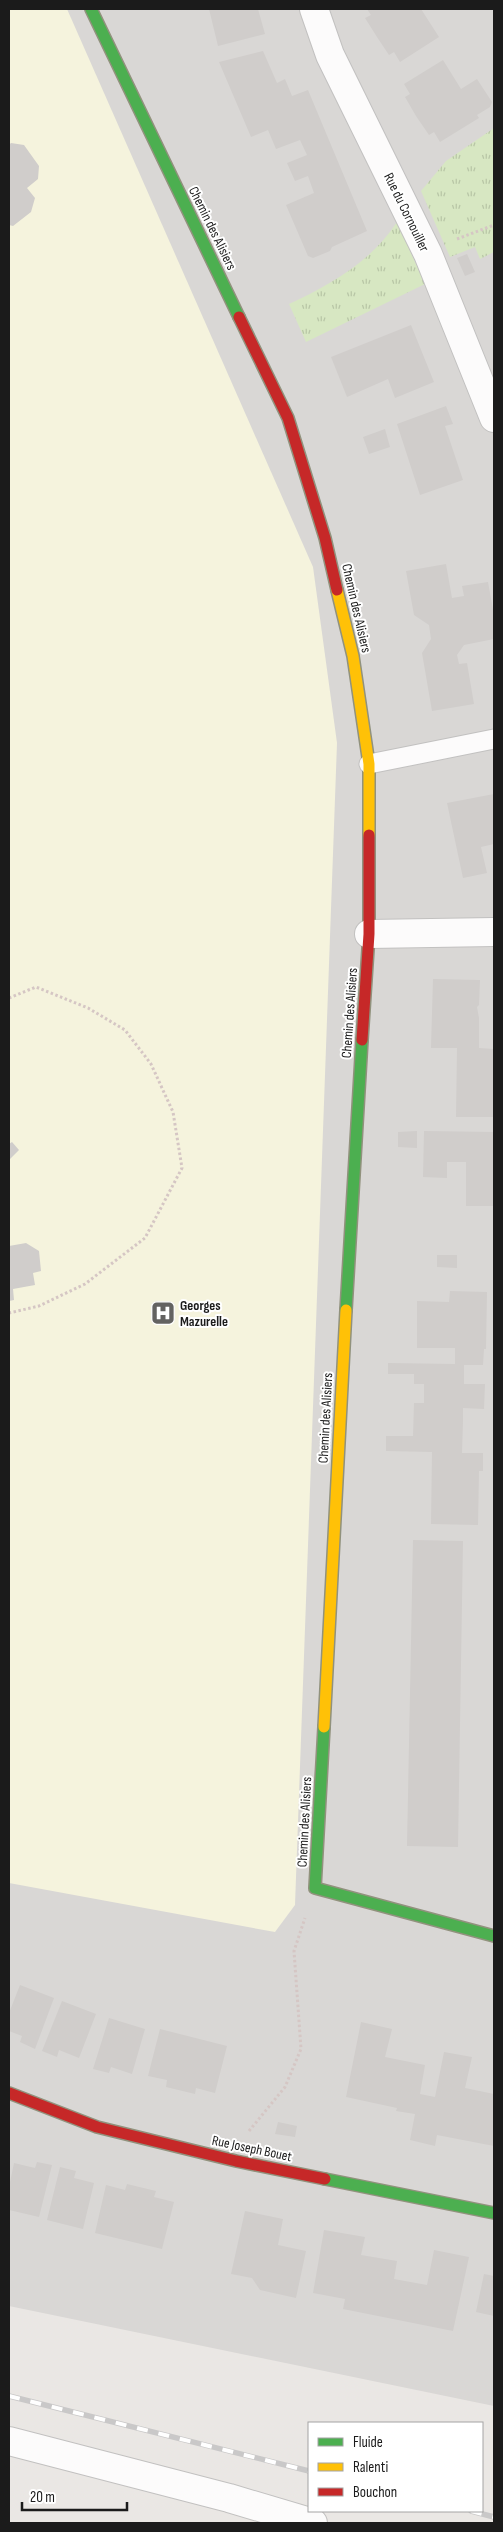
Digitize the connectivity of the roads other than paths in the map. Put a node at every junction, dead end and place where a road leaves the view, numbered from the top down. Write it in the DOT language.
graph roads {
  1 [pos="90,9"];
  2 [pos="314,9"];
  3 [pos="494,418"];
  4 [pos="494,739"];
  5 [pos="369,764"];
  6 [pos="494,932"];
  7 [pos="369,934"];
  8 [pos="494,1936"];
  9 [pos="9,2094"];
  10 [pos="494,2213"];
  11 [pos="9,2441"];
  12 [pos="313,2523"];
  1 -- 5 [label="street, Chemin des Alisiers"];
  2 -- 3 [label="street, Rue du Cornouiller"];
  4 -- 5 [label="lane"];
  5 -- 7 [label="street, Chemin des Alisiers"];
  6 -- 7 [label="street"];
  7 -- 8 [label="street, Chemin des Alisiers"];
  9 -- 10 [label="street, Rue Joseph Bouet"];
  11 -- 12 [label="street"];
}
